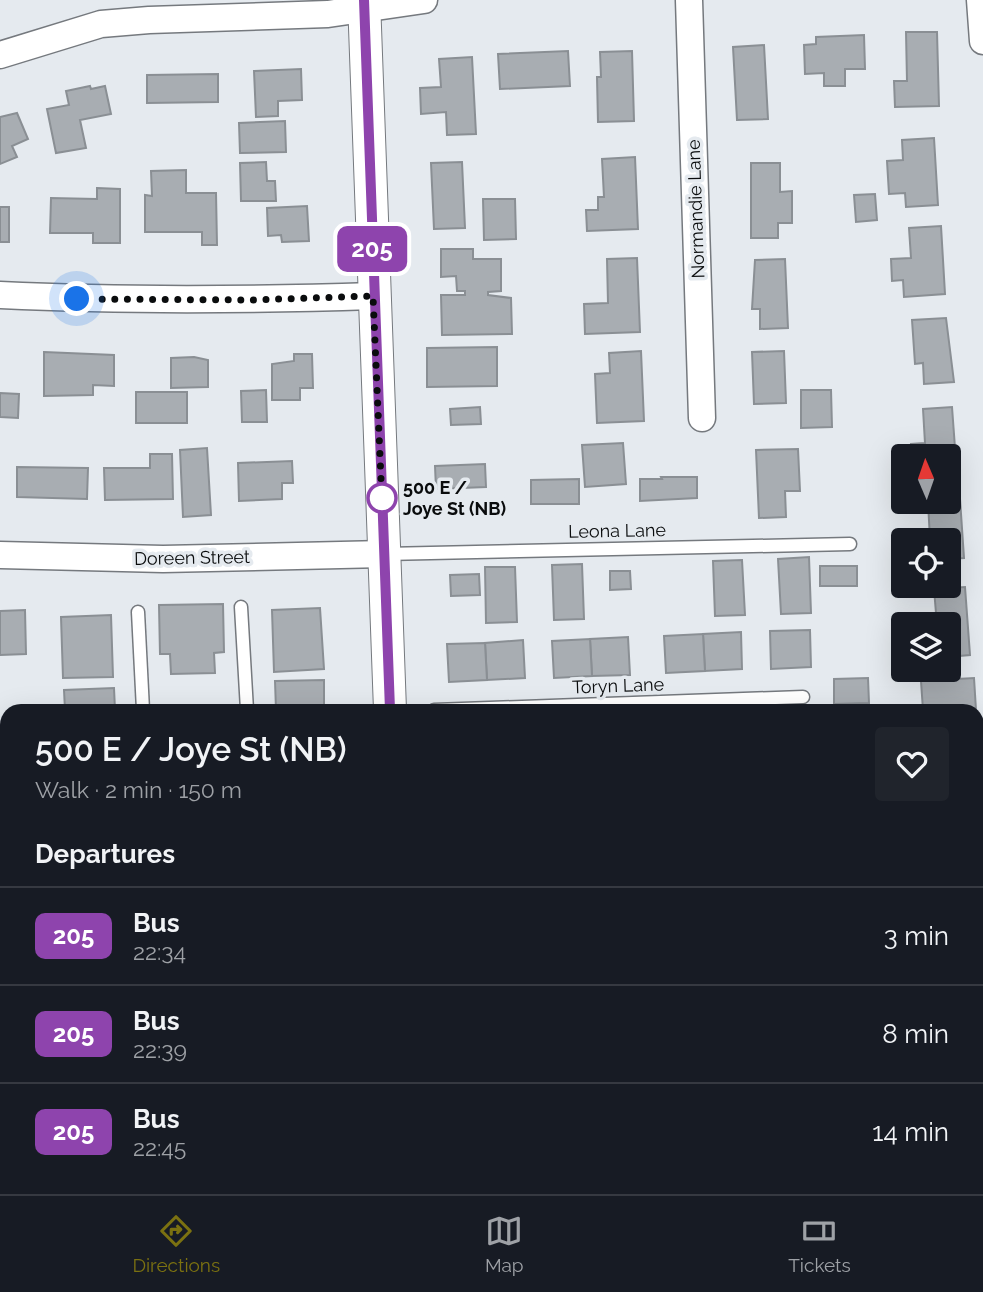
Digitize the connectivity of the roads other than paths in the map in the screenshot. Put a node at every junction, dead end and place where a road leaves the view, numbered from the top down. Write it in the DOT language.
graph roads {
  1 [pos="424,0"];
  2 [pos="689,0"];
  3 [pos="980,0"];
  4 [pos="364,5"];
  5 [pos="983,41"];
  6 [pos="0,55"];
  7 [pos="0,295"];
  8 [pos="373,296"];
  9 [pos="702,418"];
  10 [pos="850,544"];
  11 [pos="384,554"];
  12 [pos="0,555"];
  13 [pos="241,607"];
  14 [pos="138,612"];
  15 [pos="803,697"];
  16 [pos="144,704"];
  17 [pos="247,704"];
  18 [pos="390,704"];
  19 [pos="604,704"];
  1 -- 4 [label="street"];
  2 -- 9 [label="street, Normandie Lane"];
  3 -- 5 [label="street"];
  4 -- 6 [label="street"];
  4 -- 8 [label="street"];
  7 -- 8 [label="street"];
  8 -- 11 [label="street"];
  10 -- 11 [label="lane, Leona Lane"];
  11 -- 12 [label="street, Doreen Street"];
  11 -- 18 [label="street"];
  13 -- 17 [label="lane"];
  14 -- 16 [label="lane"];
  15 -- 19 [label="lane, Toryn Lane"];
}
